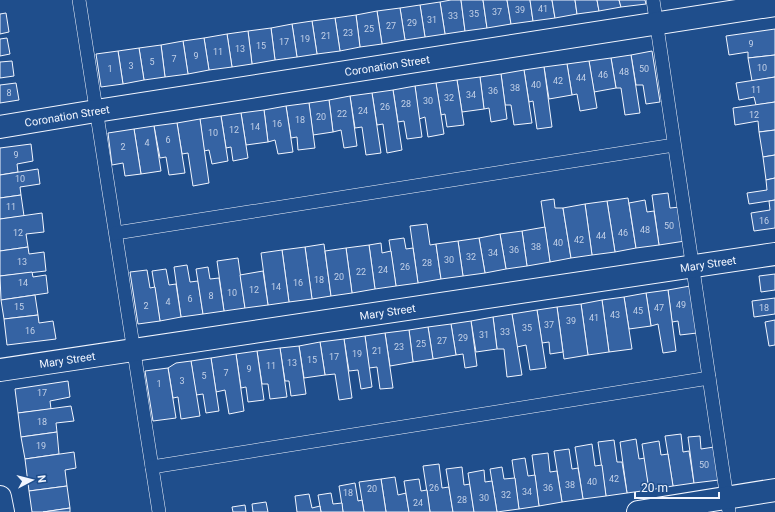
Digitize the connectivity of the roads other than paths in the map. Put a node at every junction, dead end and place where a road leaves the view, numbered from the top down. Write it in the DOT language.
graph roads {
  1 [pos="79,0"];
  2 [pos="653,0"];
  3 [pos="775,5"];
  4 [pos="656,23"];
  5 [pos="96,111"];
  6 [pos="0,127"];
  7 [pos="674,145"];
  8 [pos="116,233"];
  9 [pos="775,254"];
  10 [pos="693,266"];
  11 [pos="134,349"];
  12 [pos="0,370"];
  13 [pos="709,378"];
  14 [pos="152,467"];
  15 [pos="775,490"];
  16 [pos="0,497"];
  17 [pos="728,505"];
  18 [pos="2,512"];
  19 [pos="159,512"];
  20 [pos="638,512"];
  1 -- 5 [label="lane"];
  2 -- 4 [label="lane"];
  3 -- 4 [label="street, Coronation Street"];
  4 -- 5 [label="street, Coronation Street"];
  4 -- 7 [label="lane"];
  5 -- 6 [label="street, Coronation Street"];
  5 -- 8 [label="lane"];
  7 -- 8 [label="lane"];
  7 -- 10 [label="lane"];
  8 -- 11 [label="lane"];
  9 -- 10 [label="street, Mary Street"];
  10 -- 11 [label="street, Mary Street"];
  10 -- 13 [label="lane"];
  11 -- 12 [label="street, Mary Street"];
  11 -- 14 [label="lane"];
  13 -- 14 [label="lane"];
  13 -- 17 [label="lane"];
  14 -- 19 [label="lane"];
  15 -- 17 [label="street"];
  16 -- 18 [label="street"];
  17 -- 20 [label="street"];
}
